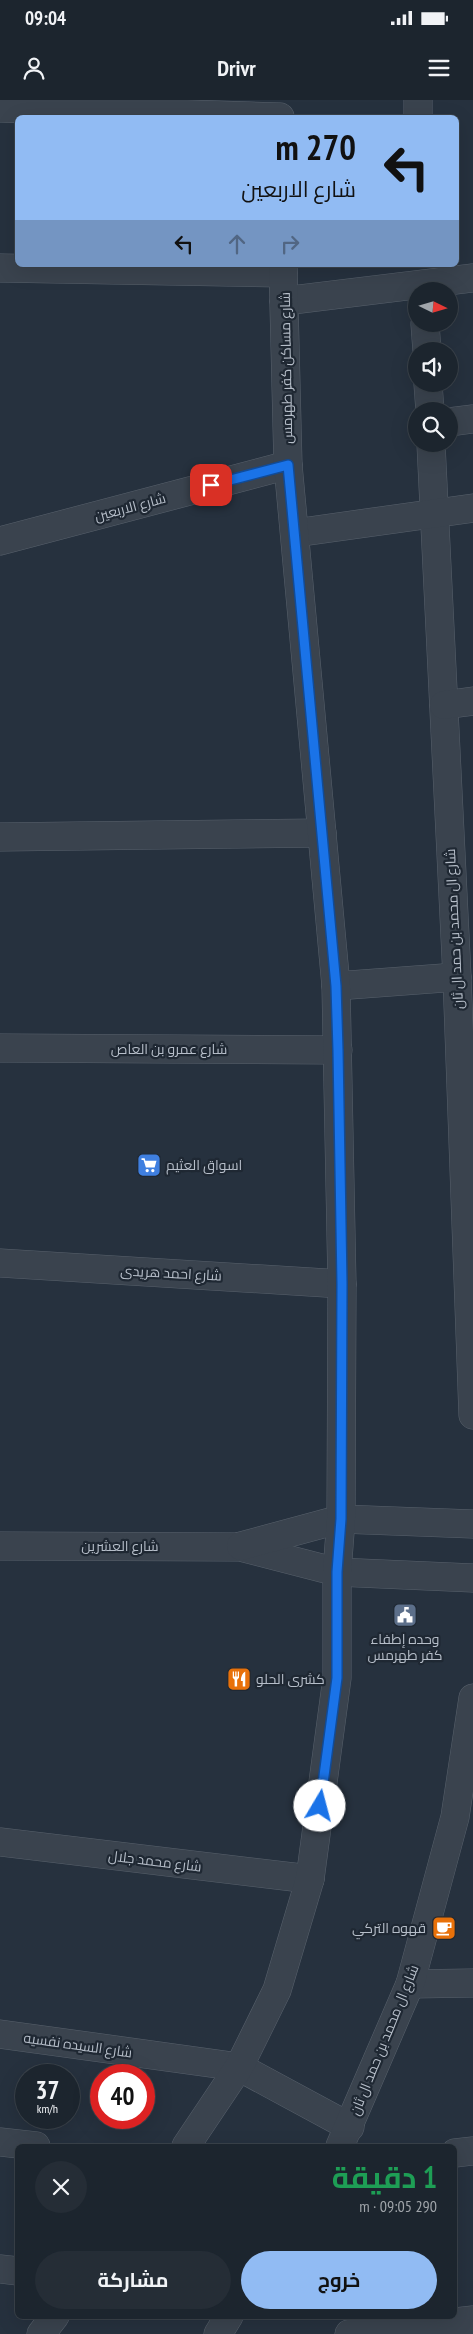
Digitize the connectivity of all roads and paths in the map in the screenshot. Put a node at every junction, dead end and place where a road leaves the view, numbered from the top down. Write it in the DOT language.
graph roads {
  1 [pos="418,100"];
  2 [pos="0,108"];
  3 [pos="280,111"];
  4 [pos="418,115"];
  5 [pos="0,268"];
  6 [pos="283,269"];
  7 [pos="473,278"];
  8 [pos="423,280"];
  9 [pos="284,301"];
  10 [pos="473,419"];
  11 [pos="458,421"];
  12 [pos="431,452"];
  13 [pos="288,465"];
  14 [pos="473,508"];
  15 [pos="434,513"];
  16 [pos="294,533"];
  17 [pos="0,542"];
  18 [pos="473,701"];
  19 [pos="444,705"];
  20 [pos="322,833"];
  21 [pos="0,837"];
  22 [pos="463,900"];
  23 [pos="457,977"];
  24 [pos="336,986"];
  25 [pos="0,1048"];
  26 [pos="338,1050"];
  27 [pos="470,1231"];
  28 [pos="0,1263"];
  29 [pos="342,1284"];
  30 [pos="473,1415"];
  31 [pos="341,1519"];
  32 [pos="473,1524"];
  33 [pos="0,1546"];
  34 [pos="240,1546"];
  35 [pos="337,1572"];
  36 [pos="473,1578"];
  37 [pos="473,1698"];
  38 [pos="464,1817"];
  39 [pos="0,1842"];
  40 [pos="310,1880"];
  41 [pos="473,1983"];
  42 [pos="410,1984"];
  43 [pos="0,2034"];
  44 [pos="239,2067"];
  45 [pos="345,2137"];
  46 [pos="0,2142"];
  47 [pos="18,2144"];
  48 [pos="187,2144"];
  49 [pos="473,2151"];
  50 [pos="457,2153"];
  51 [pos="0,2269"];
  52 [pos="15,2271"];
  53 [pos="53,2319"];
  54 [pos="227,2319"];
  55 [pos="473,2320"];
  56 [pos="41,2334"];
  57 [pos="218,2334"];
  58 [pos="349,2334"];
  1 -- 4 [label="street"];
  2 -- 3 [label="street"];
  5 -- 6 [label="street"];
  6 -- 9 [label="street, شارع مساكن كفر طهرمس"];
  7 -- 8 [label="street"];
  8 -- 9 [label="street"];
  9 -- 13 [label="street, شارع مساكن كفر طهرمس"];
  10 -- 11 [label="street"];
  12 -- 15 [label="street, شارع ال محمد بن حمد ال ثان"];
  13 -- 16 [label="street, شارع مساكن كفر طهرمس"];
  13 -- 17 [label="street, شارع الاربعين"];
  14 -- 15 [label="street"];
  15 -- 16 [label="street"];
  15 -- 19 [label="street, شارع ال محمد بن حمد ال ثان"];
  16 -- 20 [label="street, شارع مساكن كفر طهرمس"];
  18 -- 19 [label="street"];
  19 -- 22 [label="street, شارع ال محمد بن حمد ال ثان"];
  20 -- 21 [label="street"];
  20 -- 24 [label="street, شارع مساكن كفر طهرمس"];
  22 -- 23 [label="street, شارع ال محمد بن حمد ال ثان"];
  23 -- 24 [label="street"];
  23 -- 27 [label="street, شارع ال محمد بن حمد ال ثان"];
  24 -- 26 [label="street, شارع مساكن كفر طهرمس"];
  25 -- 26 [label="street, شارع عمرو بن العاص"];
  26 -- 29 [label="street, شارع مساكن كفر طهرمس"];
  27 -- 30 [label="street, شارع ال محمد بن حمد ال ثان"];
  28 -- 29 [label="street, شارع احمد هريدى"];
  29 -- 31 [label="street, شارع مساكن كفر طهرمس"];
  31 -- 32 [label="street, شارع العشرين"];
  31 -- 34 [label="street, شارع العشرين"];
  31 -- 35 [label="street, شارع مساكن كفر طهرمس"];
  33 -- 34 [label="street, شارع العشرين"];
  34 -- 35 [label="street, شارع العشرين"];
  35 -- 36 [label="street, شارع العشرين"];
  35 -- 40 [label="street, شارع مساكن كفر طهرمس"];
  37 -- 38 [label="street, شارع ال محمد بن حمد ال ثان"];
  38 -- 42 [label="street, شارع ال محمد بن حمد ال ثان"];
  39 -- 40 [label="street, شارع محمد جلال"];
  40 -- 44 [label="street, شارع مساكن كفر طهرمس"];
  41 -- 42 [label="street"];
  42 -- 45 [label="street, شارع ال محمد بن حمد ال ثان"];
  43 -- 44 [label="street, شارع السيده نفسيه"];
  44 -- 45 [label="street, شارع السيده نفسيه"];
  44 -- 48 [label="street, شارع مساكن كفر طهرمس"];
  46 -- 47 [label="street"];
  49 -- 50 [label="street"];
  51 -- 52 [label="street"];
  53 -- 56 [label="street"];
  54 -- 57 [label="street"];
  55 -- 58 [label="street"];
}
